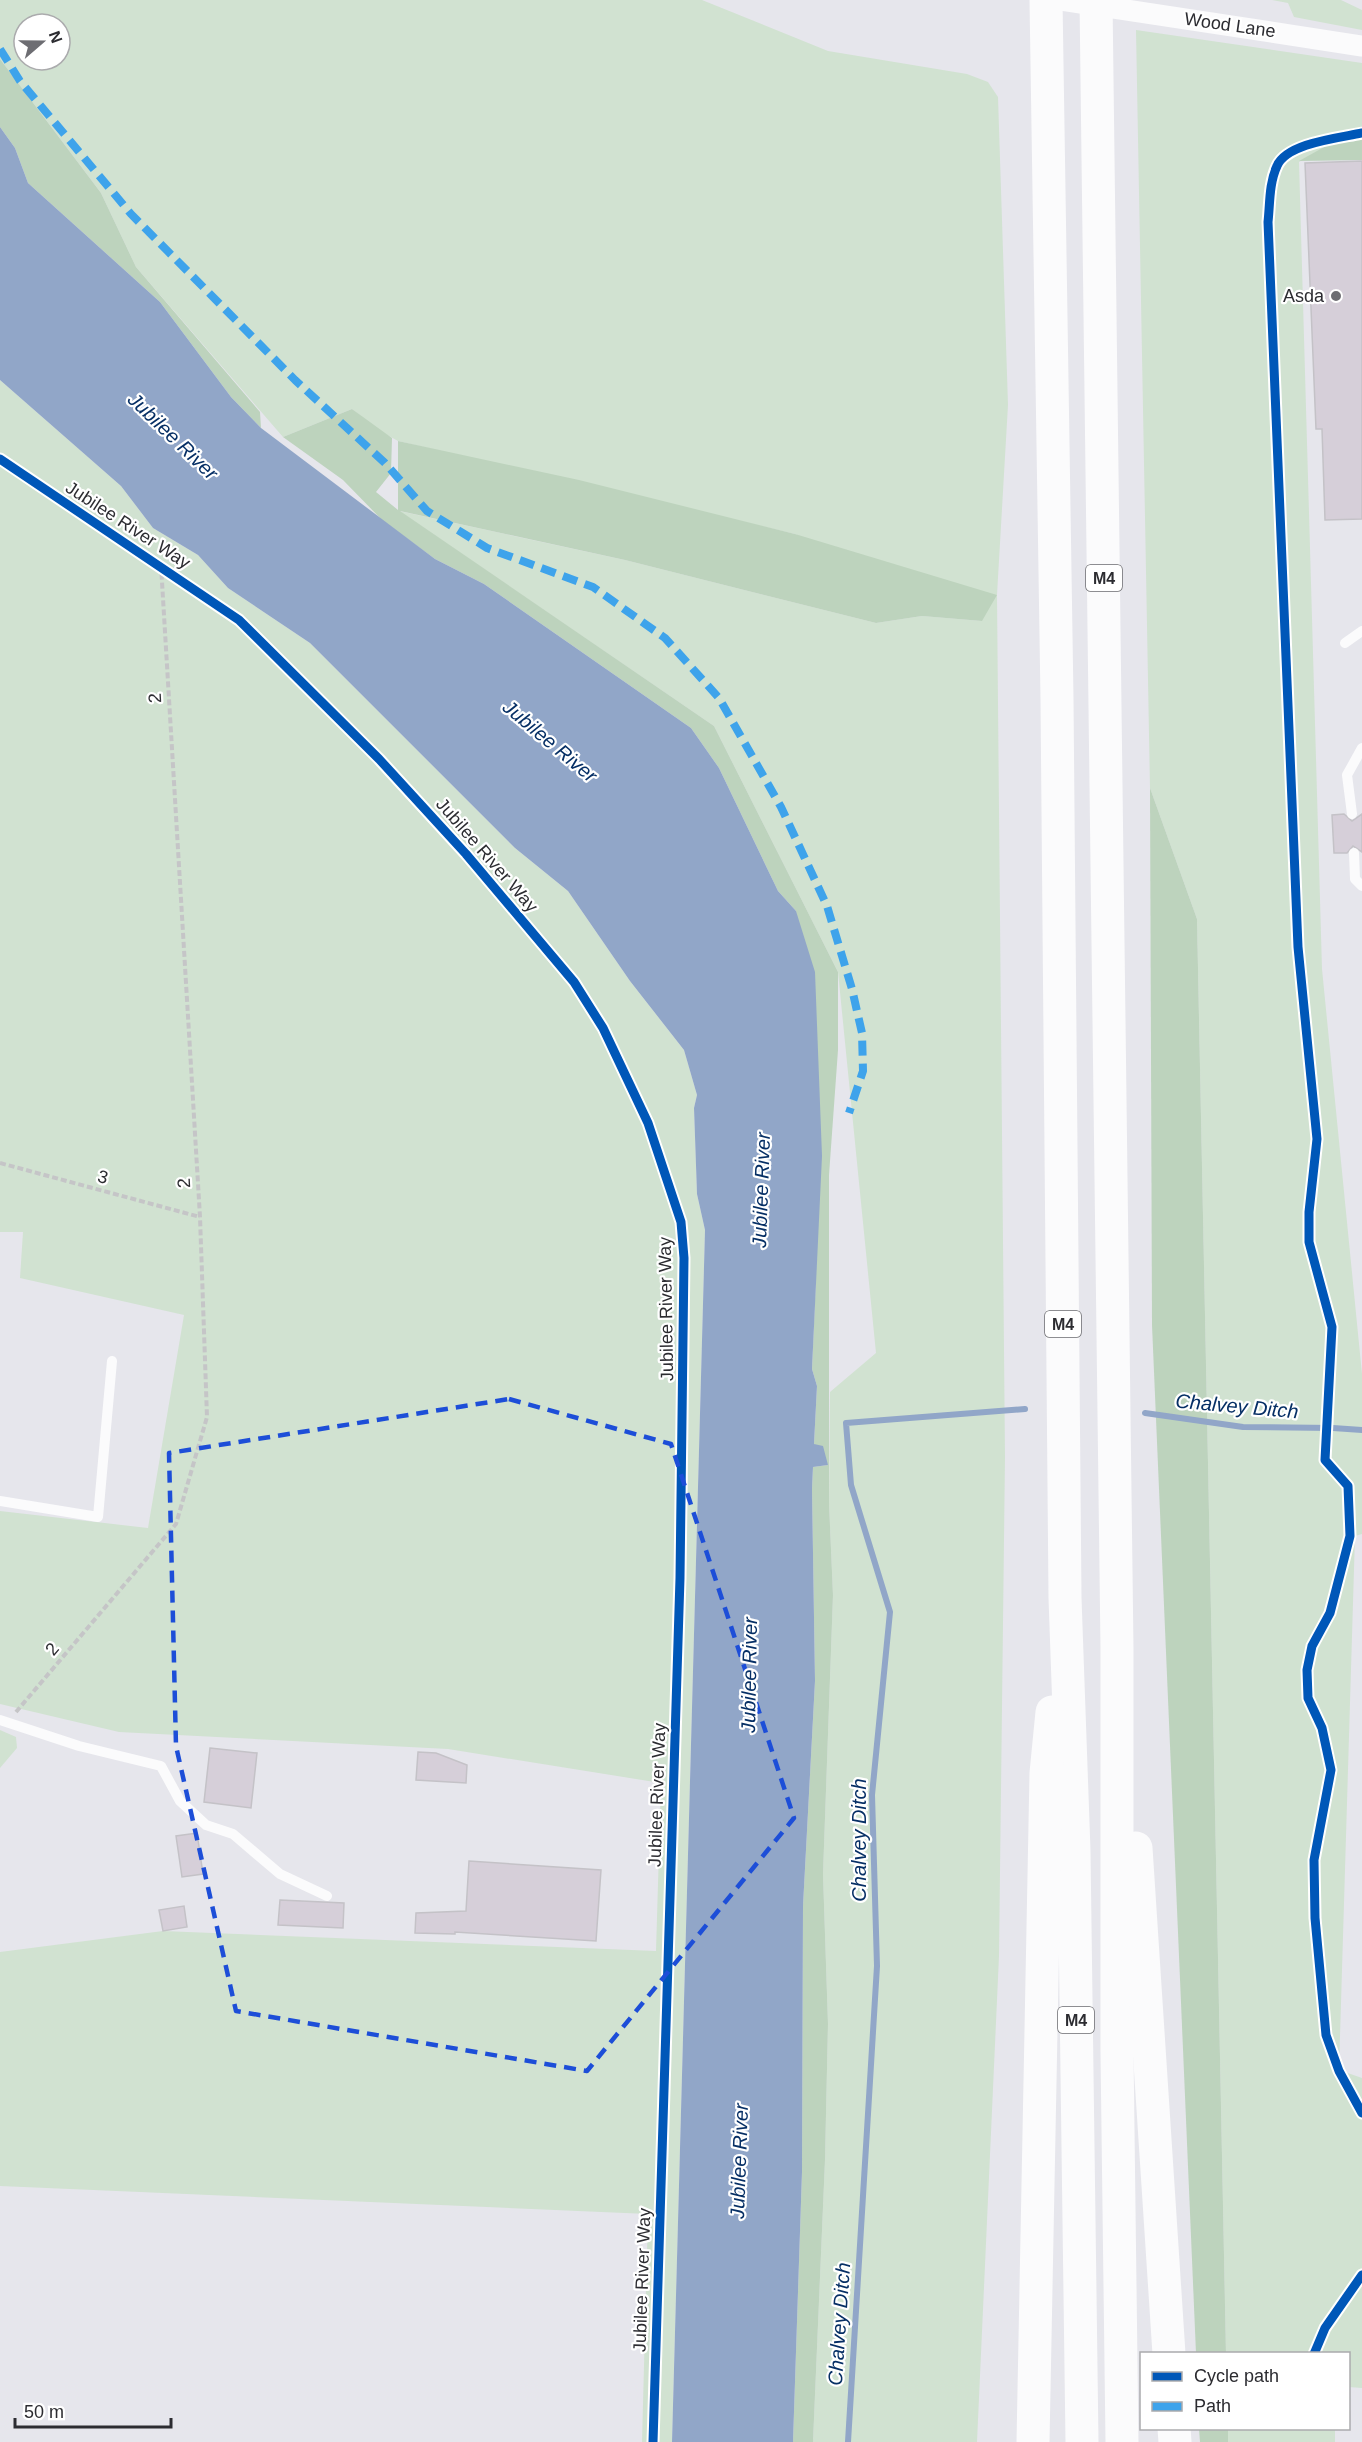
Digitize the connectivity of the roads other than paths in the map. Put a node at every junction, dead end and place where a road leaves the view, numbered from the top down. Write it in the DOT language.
graph roads {
  1 [pos="1046,0"];
  2 [pos="1061,0"];
  3 [pos="1096,0"];
  4 [pos="1362,46"];
  5 [pos="1362,631"];
  6 [pos="1345,643"];
  7 [pos="1362,748"];
  8 [pos="1352,814"];
  9 [pos="1354,853"];
  10 [pos="1362,886"];
  11 [pos="112,1361"];
  12 [pos="0,1501"];
  13 [pos="1065,1598"];
  14 [pos="1117,1649"];
  15 [pos="3,1721"];
  16 [pos="327,1896"];
  17 [pos="1169,2352"];
  18 [pos="1033,2442"];
  19 [pos="1082,2442"];
  20 [pos="1122,2442"];
  1 -- 13 [label="highway, M4"];
  2 -- 4 [label="street, Wood Lane"];
  3 -- 14 [label="highway, M4"];
  5 -- 6 [label="lane"];
  7 -- 8 [label="lane"];
  9 -- 10 [label="lane"];
  11 -- 12 [label="lane"];
  13 -- 18 [label="highway, M4"];
  13 -- 19 [label="highway, M4"];
  14 -- 17 [label="highway, M4"];
  14 -- 20 [label="highway, M4"];
  15 -- 16 [label="lane"];
}
